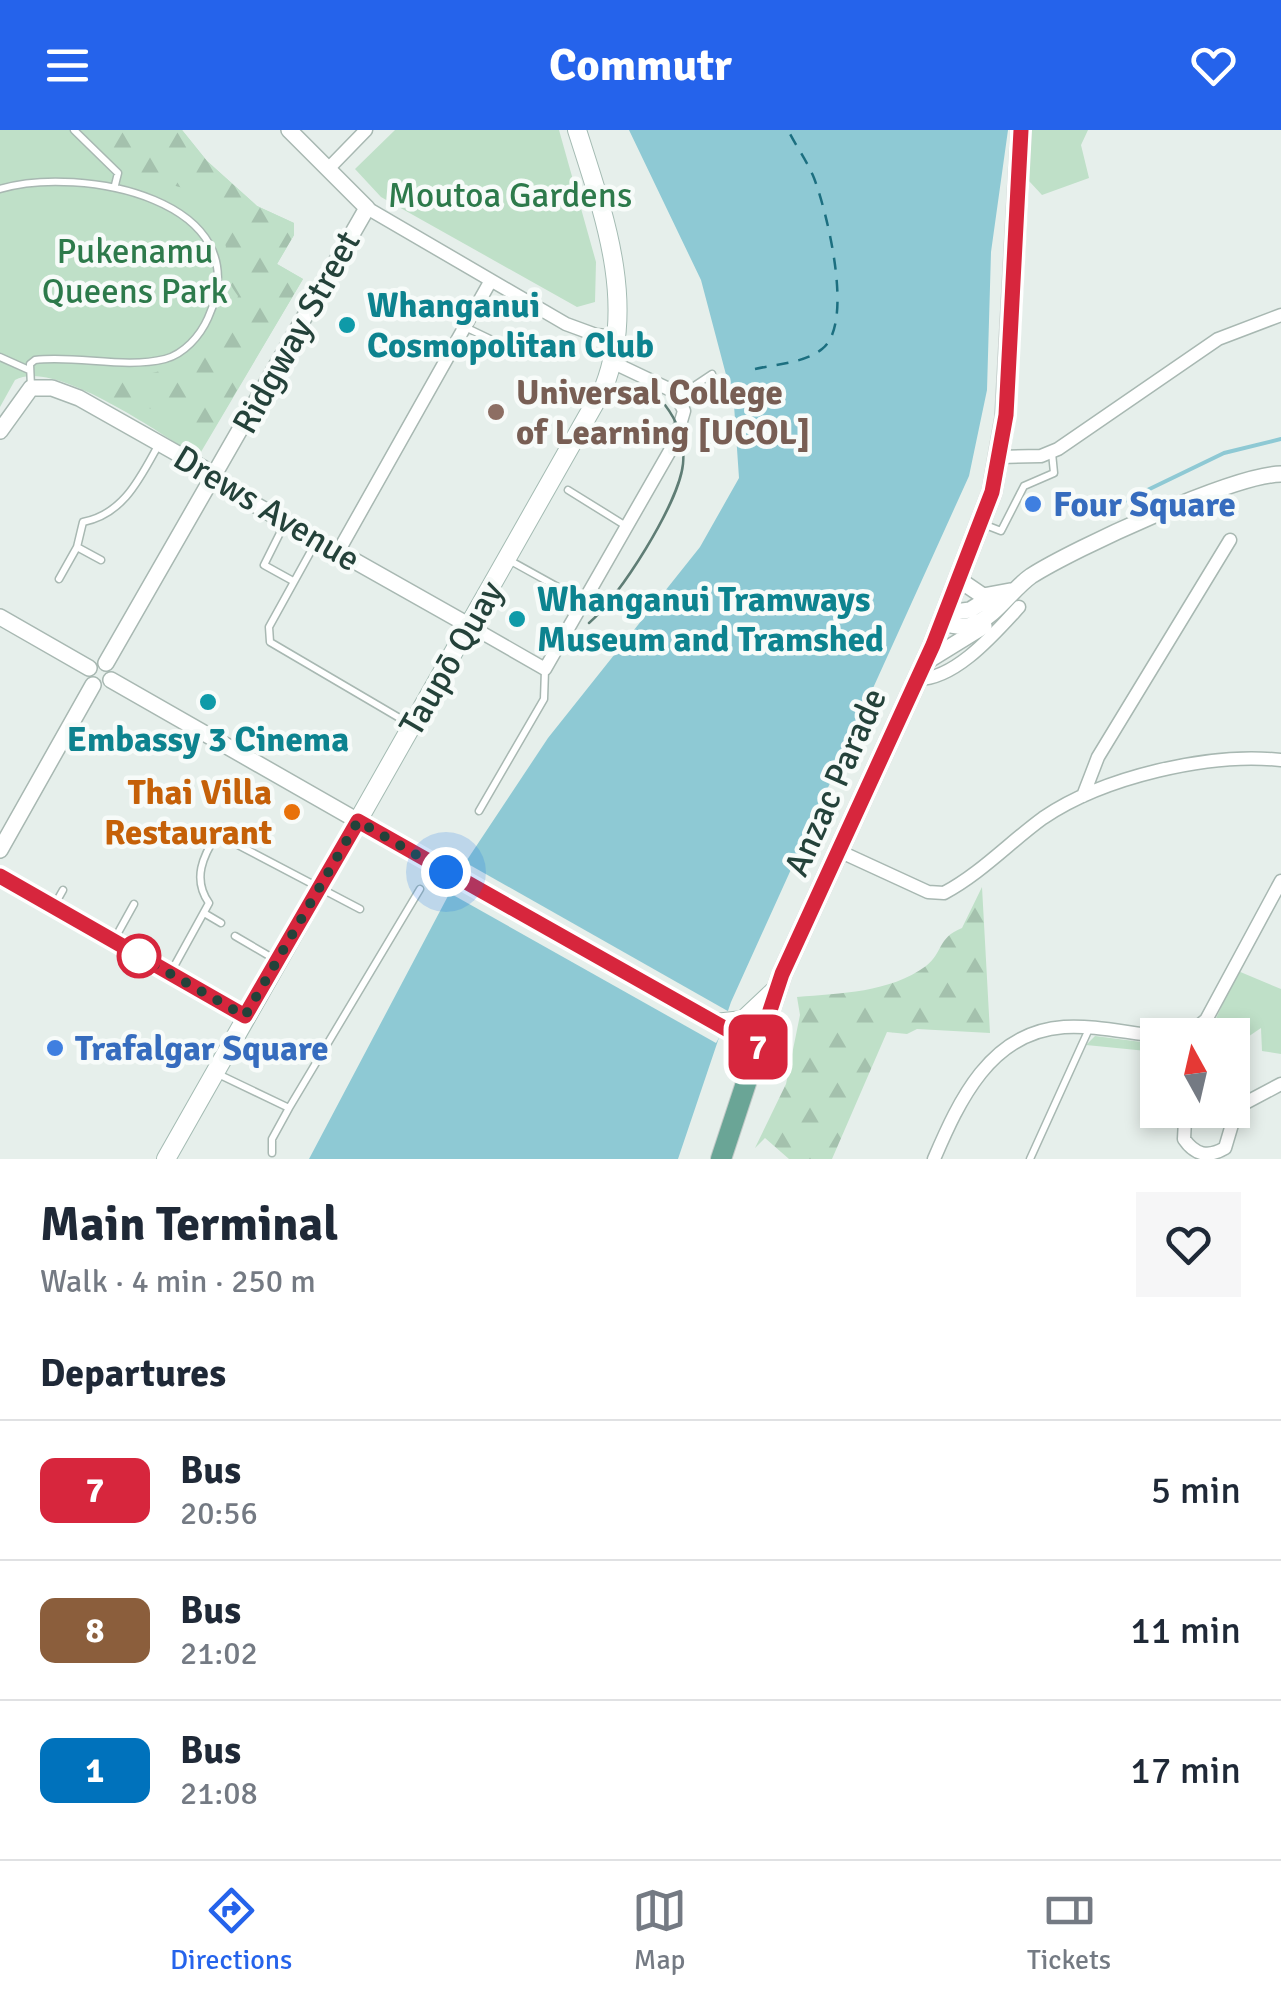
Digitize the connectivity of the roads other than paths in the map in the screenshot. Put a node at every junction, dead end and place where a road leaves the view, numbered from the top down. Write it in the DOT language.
graph roads {
  1 [pos="289,130"];
  2 [pos="366,130"];
  3 [pos="577,130"];
  4 [pos="1022,130"];
  5 [pos="73,132"];
  6 [pos="328,168"];
  7 [pos="115,185"];
  8 [pos="0,188"];
  9 [pos="367,208"];
  10 [pos="490,282"];
  11 [pos="1281,315"];
  12 [pos="465,327"];
  13 [pos="618,336"];
  14 [pos="490,339"];
  15 [pos="0,357"];
  16 [pos="614,363"];
  17 [pos="29,370"];
  18 [pos="712,374"];
  19 [pos="31,388"];
  20 [pos="569,390"];
  21 [pos="678,397"];
  22 [pos="595,404"];
  23 [pos="0,430"];
  24 [pos="160,443"];
  25 [pos="1052,452"];
  26 [pos="1000,457"];
  27 [pos="1281,474"];
  28 [pos="214,478"];
  29 [pos="568,490"];
  30 [pos="286,522"];
  31 [pos="982,524"];
  32 [pos="627,526"];
  33 [pos="317,540"];
  34 [pos="1230,540"];
  35 [pos="78,546"];
  36 [pos="338,552"];
  37 [pos="101,560"];
  38 [pos="508,560"];
  39 [pos="59,579"];
  40 [pos="293,581"];
  41 [pos="960,581"];
  42 [pos="1000,599"];
  43 [pos="582,601"];
  44 [pos="1019,607"];
  45 [pos="944,617"];
  46 [pos="0,618"];
  47 [pos="470,626"];
  48 [pos="106,663"];
  49 [pos="88,668"];
  50 [pos="546,669"];
  51 [pos="921,671"];
  52 [pos="111,680"];
  53 [pos="93,685"];
  54 [pos="413,726"];
  55 [pos="1281,760"];
  56 [pos="1083,796"];
  57 [pos="478,812"];
  58 [pos="358,821"];
  59 [pos="0,850"];
  60 [pos="841,852"];
  61 [pos="0,876"];
  62 [pos="1281,881"];
  63 [pos="320,886"];
  64 [pos="420,889"];
  65 [pos="134,904"];
  66 [pos="360,909"];
  67 [pos="204,913"];
  68 [pos="221,923"];
  69 [pos="235,936"];
  70 [pos="114,941"];
  71 [pos="277,960"];
  72 [pos="170,973"];
  73 [pos="776,988"];
  74 [pos="245,1016"];
  75 [pos="1207,1018"];
  76 [pos="722,1024"];
  77 [pos="1089,1028"];
  78 [pos="1140,1034"];
  79 [pos="758,1047"];
  80 [pos="214,1072"];
  81 [pos="1281,1084"];
  82 [pos="1250,1101"];
  83 [pos="289,1108"];
  84 [pos="1185,1128"];
  85 [pos="1230,1128"];
  86 [pos="272,1153"];
  87 [pos="166,1159"];
  88 [pos="721,1159"];
  89 [pos="934,1159"];
  90 [pos="1030,1159"];
  1 -- 6 [label="street"];
  2 -- 6 [label="street"];
  3 -- 13 [label="main road, Taupō Quay"];
  4 -- 26 [label="main road, Anzac Parade"];
  5 -- 7 [label="lane"];
  6 -- 9 [label="street"];
  7 -- 8 [label="lane"];
  7 -- 17 [label="lane"];
  9 -- 10 [label="street"];
  9 -- 28 [label="street, Ridgway Street"];
  10 -- 12 [label="street"];
  10 -- 13 [label="street"];
  11 -- 25 [label="street"];
  12 -- 14 [label="lane"];
  12 -- 36 [label="street"];
  13 -- 16 [label="main road, Taupō Quay"];
  15 -- 17 [label="lane"];
  16 -- 21 [label="street"];
  16 -- 22 [label="main road, Taupō Quay"];
  17 -- 19 [label="lane"];
  18 -- 21 [label="lane"];
  19 -- 23 [label="street"];
  19 -- 24 [label="street, Drews Avenue"];
  20 -- 22 [label="lane"];
  21 -- 32 [label="street"];
  22 -- 38 [label="main road, Taupō Quay"];
  24 -- 28 [label="street, Drews Avenue"];
  24 -- 35 [label="lane"];
  25 -- 26 [label="street"];
  25 -- 31 [label="lane"];
  26 -- 31 [label="main road, Anzac Parade"];
  27 -- 42 [label="street"];
  28 -- 30 [label="street, Drews Avenue"];
  28 -- 48 [label="street, Ridgway Street"];
  29 -- 32 [label="lane"];
  30 -- 33 [label="street, Drews Avenue"];
  30 -- 40 [label="lane"];
  31 -- 41 [label="main road, Anzac Parade"];
  32 -- 43 [label="street"];
  33 -- 36 [label="street, Drews Avenue"];
  33 -- 40 [label="lane"];
  34 -- 56 [label="street"];
  35 -- 37 [label="lane"];
  35 -- 39 [label="lane"];
  36 -- 47 [label="street, Drews Avenue"];
  38 -- 43 [label="lane"];
  38 -- 47 [label="main road, Taupō Quay"];
  40 -- 54 [label="lane"];
  41 -- 42 [label="street"];
  41 -- 45 [label="main road, Anzac Parade"];
  42 -- 45 [label="street"];
  42 -- 51 [label="street"];
  43 -- 50 [label="street"];
  44 -- 51 [label="street"];
  45 -- 51 [label="main road, Anzac Parade"];
  46 -- 49 [label="street"];
  47 -- 50 [label="street, Drews Avenue"];
  47 -- 54 [label="main road, Taupō Quay"];
  48 -- 49 [label="street"];
  48 -- 52 [label="street"];
  49 -- 53 [label="street"];
  50 -- 57 [label="lane"];
  51 -- 60 [label="main road, Anzac Parade"];
  52 -- 53 [label="street"];
  52 -- 58 [label="street"];
  53 -- 59 [label="street"];
  54 -- 58 [label="main road, Taupō Quay"];
  55 -- 56 [label="street"];
  56 -- 60 [label="street"];
  58 -- 63 [label="main road, Taupō Quay"];
  58 -- 76 [label="main road"];
  60 -- 73 [label="main road, Anzac Parade"];
  61 -- 70 [label="main road"];
  62 -- 75 [label="street"];
  63 -- 66 [label="lane"];
  63 -- 67 [label="lane"];
  63 -- 71 [label="main road, Taupō Quay"];
  64 -- 83 [label="lane"];
  65 -- 70 [label="lane"];
  67 -- 68 [label="lane"];
  67 -- 72 [label="lane"];
  69 -- 71 [label="lane"];
  70 -- 72 [label="main road"];
  71 -- 74 [label="main road, Taupō Quay"];
  72 -- 74 [label="main road"];
  73 -- 76 [label="main road"];
  73 -- 79 [label="main road, Anzac Parade"];
  74 -- 80 [label="main road, Taupō Quay"];
  76 -- 79 [label="main road"];
  77 -- 78 [label="street"];
  77 -- 89 [label="street"];
  77 -- 90 [label="lane"];
  79 -- 88 [label="main road, Anzac Parade"];
  80 -- 83 [label="lane"];
  80 -- 87 [label="main road, Taupō Quay"];
  81 -- 82 [label="street"];
  83 -- 86 [label="lane"];
  84 -- 85 [label="street"];
}
